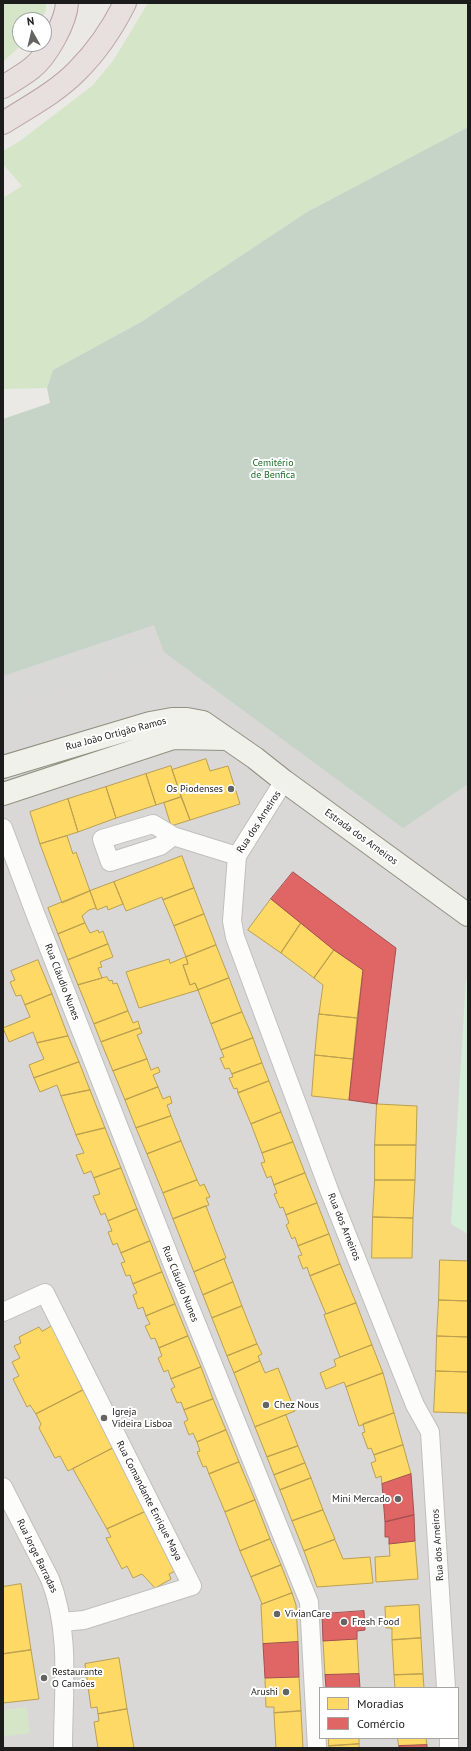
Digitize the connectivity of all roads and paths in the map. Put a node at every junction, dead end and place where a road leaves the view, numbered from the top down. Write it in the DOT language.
graph roads {
  1 [pos="67,3"];
  2 [pos="125,3"];
  3 [pos="3,87"];
  4 [pos="3,123"];
  5 [pos="227,739"];
  6 [pos="255,758"];
  7 [pos="3,767"];
  8 [pos="284,781"];
  9 [pos="4,799"];
  10 [pos="3,828"];
  11 [pos="174,836"];
  12 [pos="237,856"];
  13 [pos="468,915"];
  14 [pos="3,1312"];
  15 [pos="3,1487"];
  16 [pos="62,1622"];
  17 [pos="446,1687"];
  18 [pos="63,1748"];
  19 [pos="317,1748"];
  1 -- 3 [label="highway"];
  2 -- 4 [label="highway"];
  5 -- 6 [label="street, Rua João Ortigão Ramos"];
  5 -- 7 [label="street, Rua João Ortigão Ramos"];
  5 -- 9 [label="street, Rua João Ortigão Ramos"];
  6 -- 8 [label="street, Estrada dos Arneiros"];
  8 -- 12 [label="street, Rua dos Arneiros"];
  8 -- 13 [label="street, Estrada dos Arneiros"];
  10 -- 19 [label="street, Rua Cláudio Nunes"];
  11 -- 12 [label="street"];
  12 -- 17 [label="street, Rua dos Arneiros"];
  14 -- 16 [label="street, Rua Comandante Enrique Maya"];
  15 -- 16 [label="street, Rua Jorge Barradas"];
  16 -- 18 [label="street, Rua Jorge Barradas"];
}
